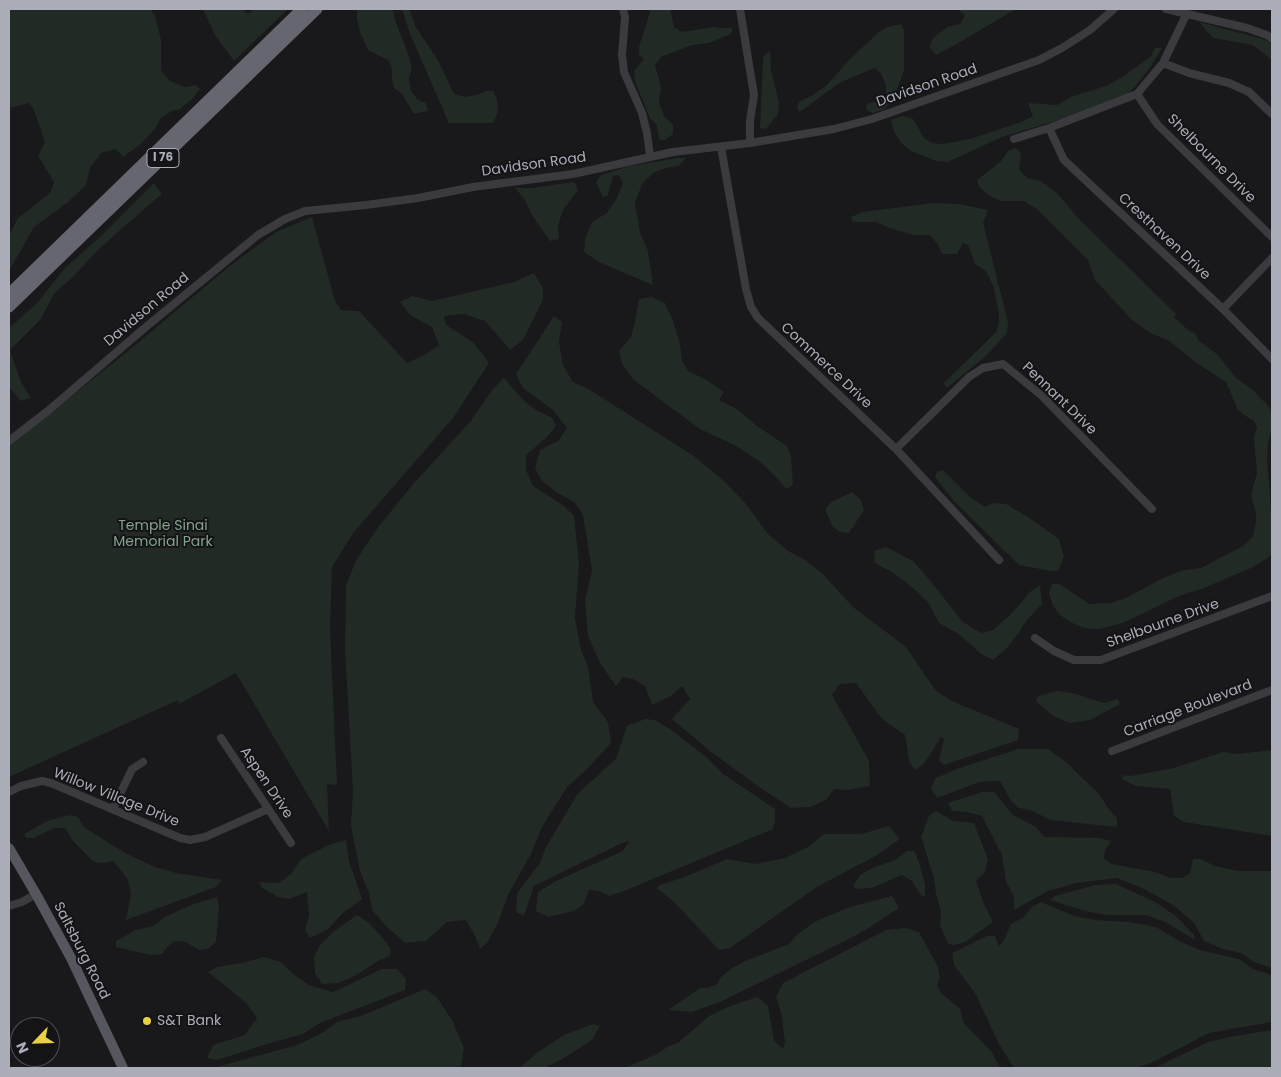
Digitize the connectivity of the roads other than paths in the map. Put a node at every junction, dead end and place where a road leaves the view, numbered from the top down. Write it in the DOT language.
graph roads {
  1 [pos="302,9"];
  2 [pos="317,9"];
  3 [pos="623,9"];
  4 [pos="740,9"];
  5 [pos="1114,9"];
  6 [pos="1166,9"];
  7 [pos="1186,15"];
  8 [pos="1272,38"];
  9 [pos="1163,63"];
  10 [pos="1137,94"];
  11 [pos="1272,114"];
  12 [pos="1049,128"];
  13 [pos="1014,139"];
  14 [pos="750,143"];
  15 [pos="721,147"];
  16 [pos="650,156"];
  17 [pos="1272,237"];
  18 [pos="1272,258"];
  19 [pos="9,294"];
  20 [pos="9,307"];
  21 [pos="1223,309"];
  22 [pos="1272,359"];
  23 [pos="9,441"];
  24 [pos="896,449"];
  25 [pos="1152,509"];
  26 [pos="999,560"];
  27 [pos="1272,596"];
  28 [pos="1035,638"];
  29 [pos="1272,690"];
  30 [pos="221,738"];
  31 [pos="1112,751"];
  32 [pos="143,762"];
  33 [pos="9,792"];
  34 [pos="113,809"];
  35 [pos="268,809"];
  36 [pos="291,843"];
  37 [pos="9,848"];
  38 [pos="36,894"];
  39 [pos="9,906"];
  40 [pos="123,1068"];
  1 -- 19 [label="highway, I 76"];
  2 -- 20 [label="highway, I 76"];
  3 -- 16 [label="street"];
  4 -- 14 [label="street"];
  5 -- 14 [label="street, Davidson Road"];
  6 -- 7 [label="street"];
  7 -- 8 [label="street"];
  7 -- 9 [label="street"];
  9 -- 10 [label="street"];
  9 -- 11 [label="street"];
  10 -- 12 [label="street"];
  10 -- 17 [label="street, Shelbourne Drive"];
  12 -- 13 [label="street"];
  12 -- 21 [label="street, Cresthaven Drive"];
  14 -- 15 [label="street, Davidson Road"];
  15 -- 16 [label="street, Davidson Road"];
  15 -- 24 [label="street, Commerce Drive"];
  16 -- 23 [label="street, Davidson Road"];
  18 -- 21 [label="street"];
  21 -- 22 [label="street, Cresthaven Drive"];
  24 -- 25 [label="street, Pennant Drive"];
  24 -- 26 [label="street, Commerce Drive"];
  27 -- 28 [label="street, Shelbourne Drive"];
  29 -- 31 [label="street, Carriage Boulevard"];
  30 -- 35 [label="street, Aspen Drive"];
  32 -- 34 [label="street"];
  33 -- 34 [label="street, Willow Village Drive"];
  34 -- 35 [label="street, Willow Village Drive"];
  35 -- 36 [label="street, Aspen Drive"];
  37 -- 38 [label="main road, Saltsburg Road"];
  38 -- 39 [label="street"];
  38 -- 40 [label="main road, Saltsburg Road"];
}
